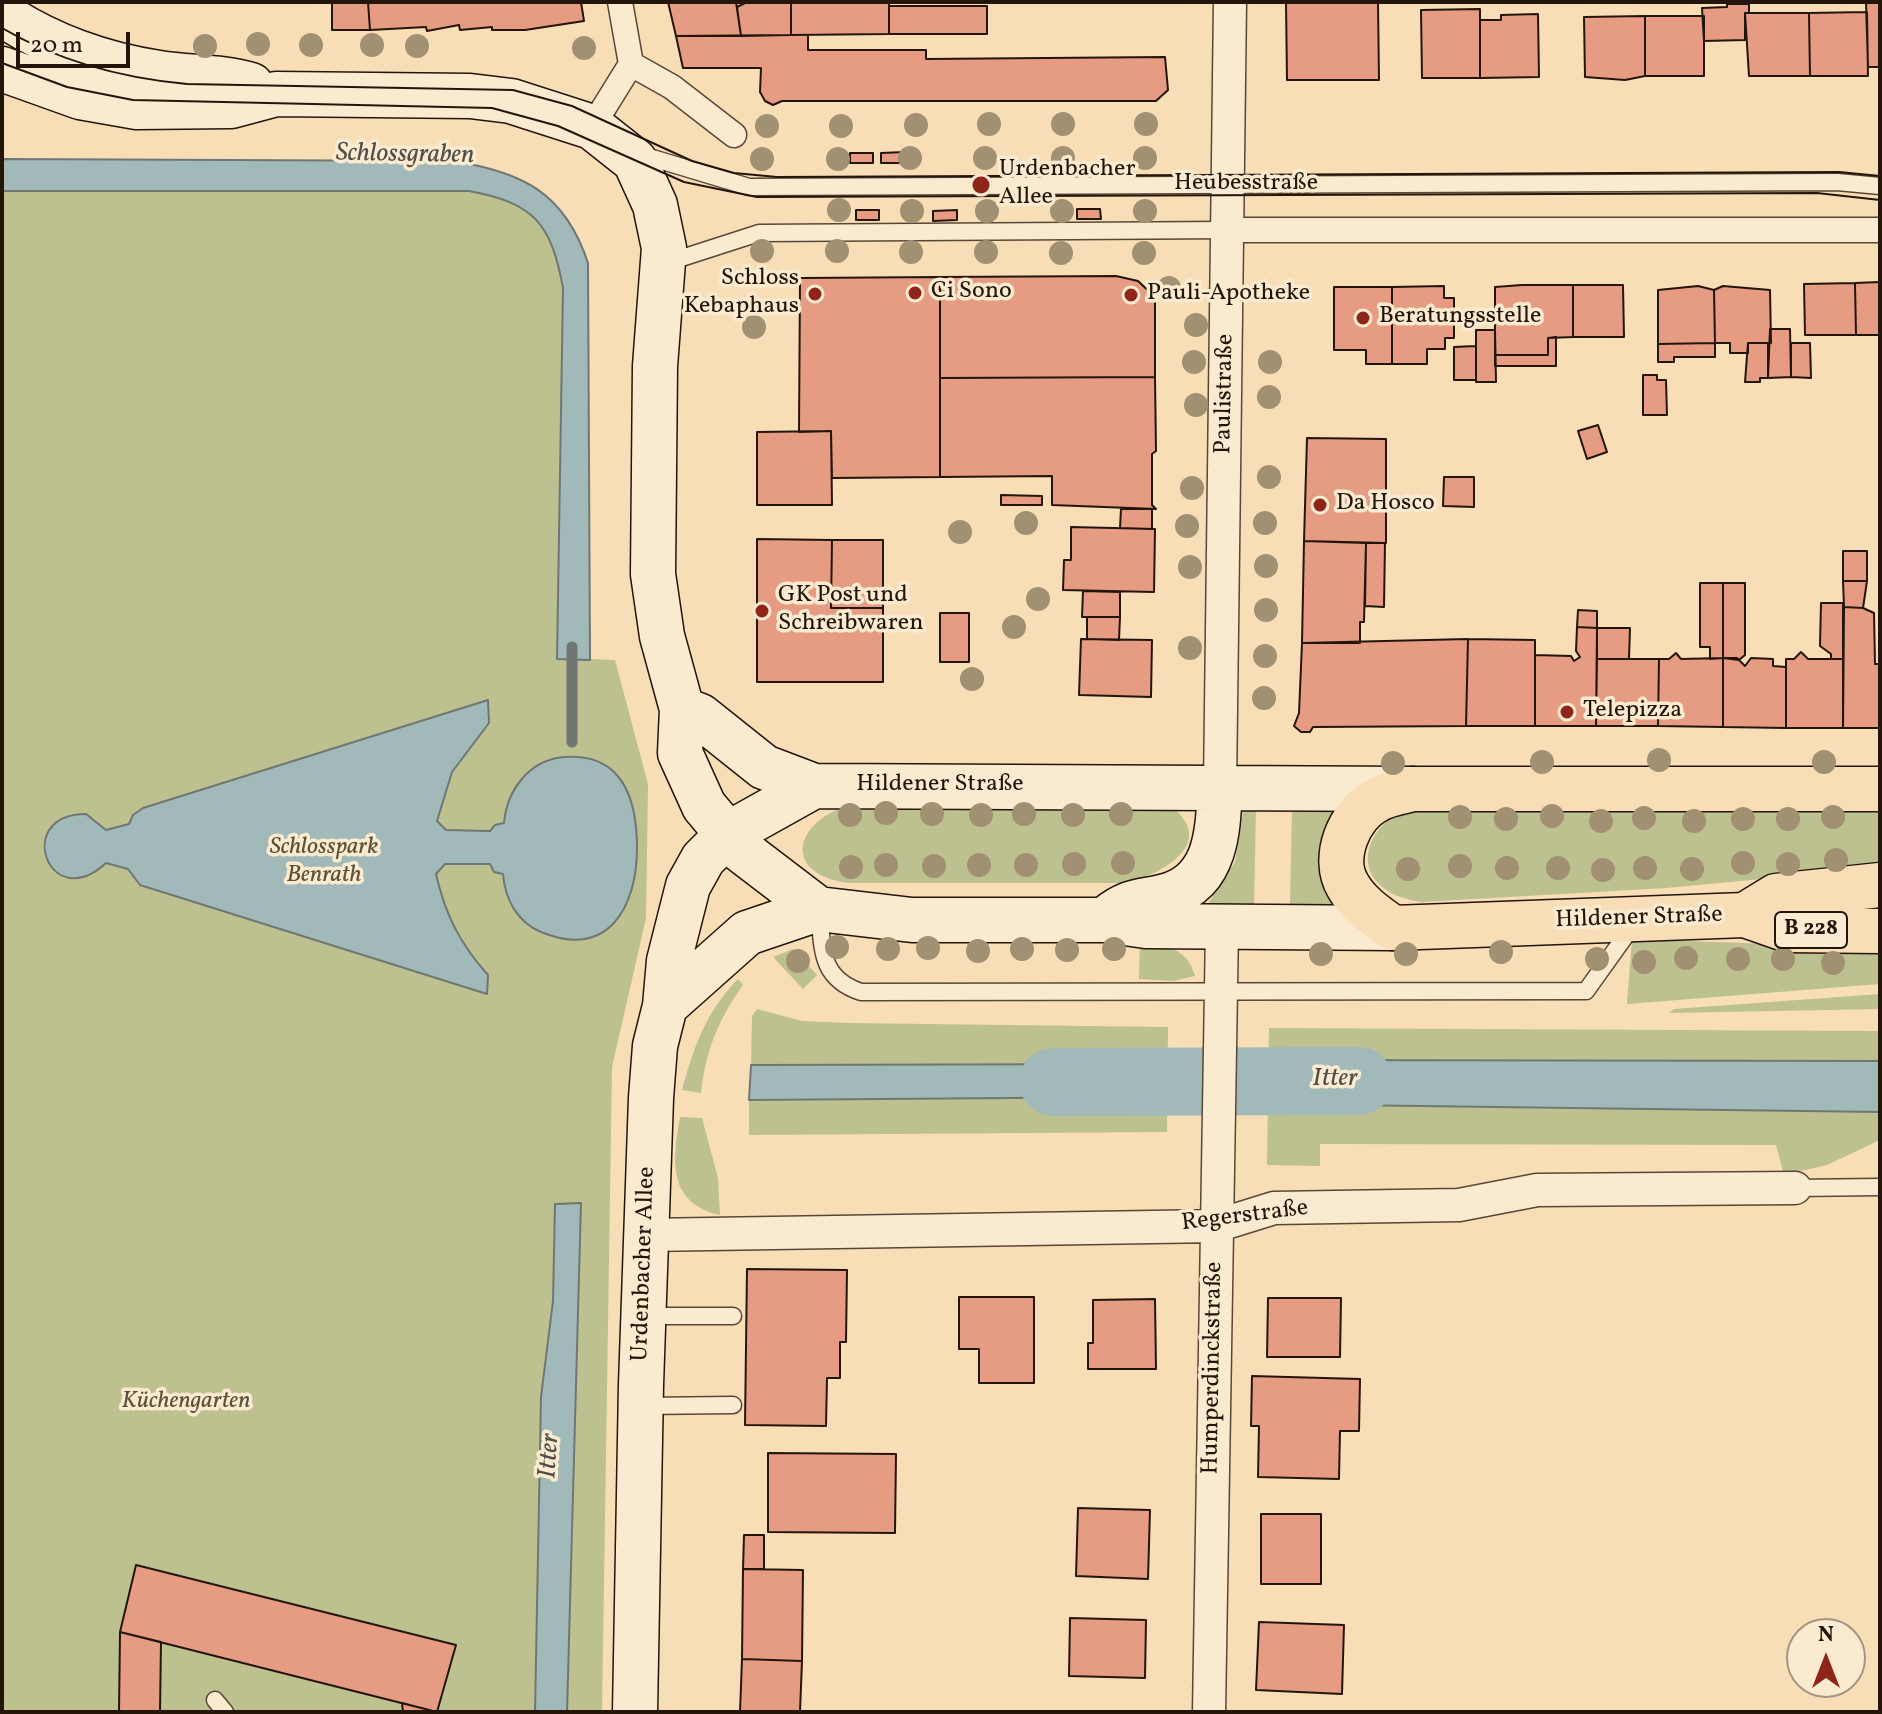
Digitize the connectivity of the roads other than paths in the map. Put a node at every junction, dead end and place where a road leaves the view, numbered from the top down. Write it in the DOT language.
graph roads {
  1 [pos="620,2"];
  2 [pos="1230,2"];
  3 [pos="2,14"];
  4 [pos="631,64"];
  5 [pos="2,69"];
  6 [pos="276,94"];
  7 [pos="734,135"];
  8 [pos="606,137"];
  9 [pos="1228,185"];
  10 [pos="1880,186"];
  11 [pos="1228,230"];
  12 [pos="1880,230"];
  13 [pos="663,264"];
  14 [pos="682,709"];
  15 [pos="814,786"];
  16 [pos="1220,786"];
  17 [pos="1413,789"];
  18 [pos="1880,789"];
  19 [pos="728,834"];
  20 [pos="1880,885"];
  21 [pos="818,909"];
  22 [pos="1745,915"];
  23 [pos="1104,920"];
  24 [pos="1636,921"];
  25 [pos="1222,928"];
  26 [pos="1393,928"];
  27 [pos="1880,931"];
  28 [pos="1221,1002"];
  29 [pos="665,1006"];
  30 [pos="1880,1187"];
  31 [pos="1795,1188"];
  32 [pos="1216,1226"];
  33 [pos="646,1235"];
  34 [pos="643,1316"];
  35 [pos="733,1316"];
  36 [pos="733,1405"];
  37 [pos="640,1406"];
  38 [pos="635,1712"];
  39 [pos="1209,1712"];
  1 -- 4 [label="street"];
  2 -- 9 [label="street, Paulistraße"];
  3 -- 6 [label="main road"];
  4 -- 7 [label="street"];
  4 -- 8 [label="street"];
  5 -- 6 [label="main road"];
  6 -- 8 [label="main road"];
  8 -- 9 [label="lane, Heubesstraße"];
  8 -- 13 [label="main road"];
  9 -- 10 [label="lane, Heubesstraße"];
  9 -- 11 [label="street, Paulistraße"];
  11 -- 12 [label="street, Heubesstraße"];
  11 -- 13 [label="lane, Heubesstraße"];
  11 -- 16 [label="street, Paulistraße"];
  13 -- 14 [label="main road"];
  14 -- 15 [label="main road, Hildener Straße"];
  14 -- 19 [label="main road"];
  15 -- 16 [label="main road, Hildener Straße"];
  15 -- 19 [label="main road, Urdenbacher Allee"];
  16 -- 17 [label="main road, Hildener Straße"];
  16 -- 23 [label="main road"];
  17 -- 18 [label="main road, Hildener Straße"];
  17 -- 26 [label="main road, Hildener Straße"];
  19 -- 21 [label="main road"];
  19 -- 29 [label="main road, Urdenbacher Allee"];
  20 -- 22 [label="main road, Hildener Straße"];
  21 -- 23 [label="main road, Hildener Straße"];
  21 -- 28 [label="lane"];
  21 -- 29 [label="main road, Hildener Straße"];
  22 -- 24 [label="main road, Hildener Straße"];
  22 -- 27 [label="main road, B 228"];
  23 -- 25 [label="main road, Hildener Straße"];
  24 -- 26 [label="main road, Hildener Straße"];
  24 -- 28 [label="lane"];
  25 -- 26 [label="main road, Hildener Straße"];
  25 -- 28 [label="street, Humperdinckstraße"];
  28 -- 32 [label="street, Humperdinckstraße"];
  29 -- 33 [label="main road, Urdenbacher Allee"];
  30 -- 31 [label="lane"];
  31 -- 32 [label="street, Regerstraße"];
  32 -- 33 [label="street, Regerstraße"];
  32 -- 39 [label="street, Humperdinckstraße"];
  33 -- 34 [label="main road, Urdenbacher Allee"];
  34 -- 35 [label="lane"];
  34 -- 37 [label="main road, Urdenbacher Allee"];
  36 -- 37 [label="lane"];
  37 -- 38 [label="main road, Urdenbacher Allee"];
}
